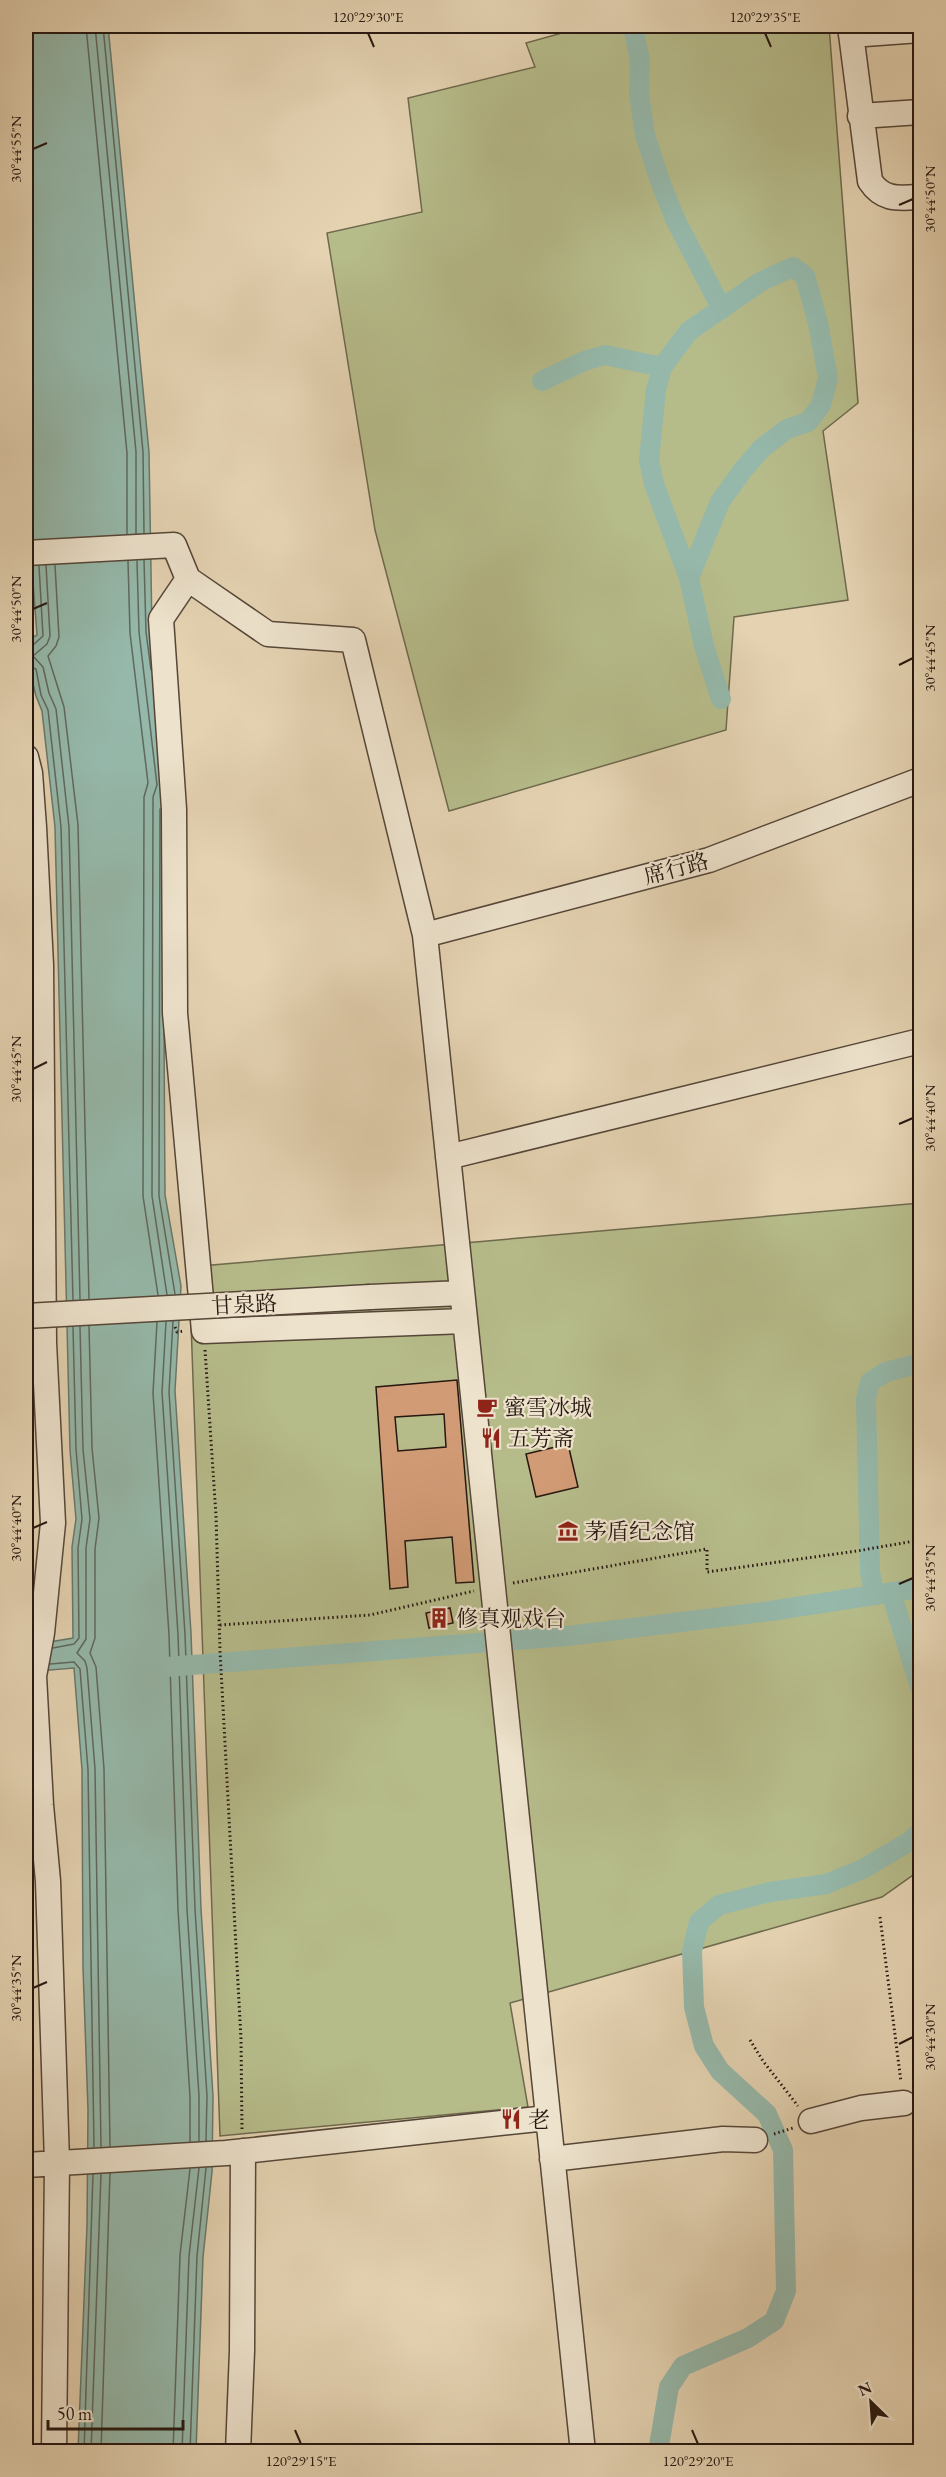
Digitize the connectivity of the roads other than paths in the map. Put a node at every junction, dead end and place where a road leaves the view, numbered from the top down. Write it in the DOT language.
graph roads {
  1 [pos="851,30"];
  2 [pos="921,30"];
  3 [pos="921,112"];
  4 [pos="860,116"];
  5 [pos="921,197"];
  6 [pos="26,553"];
  7 [pos="188,579"];
  8 [pos="26,757"];
  9 [pos="921,780"];
  10 [pos="30,848"];
  11 [pos="425,935"];
  12 [pos="33,966"];
  13 [pos="921,1041"];
  14 [pos="34,1119"];
  15 [pos="448,1157"];
  16 [pos="35,1287"];
  17 [pos="462,1293"];
  18 [pos="26,1316"];
  19 [pos="465,1321"];
  20 [pos="35,1344"];
  21 [pos="37,1882"];
  22 [pos="904,2103"];
  23 [pos="547,2118"];
  24 [pos="811,2121"];
  25 [pos="755,2140"];
  26 [pos="234,2152"];
  27 [pos="552,2159"];
  28 [pos="63,2162"];
  29 [pos="26,2165"];
  30 [pos="54,2451"];
  31 [pos="238,2451"];
  32 [pos="583,2451"];
  1 -- 2 [label="street"];
  1 -- 4 [label="street"];
  3 -- 4 [label="street"];
  4 -- 5 [label="street"];
  6 -- 7 [label="street"];
  7 -- 11 [label="street"];
  7 -- 19 [label="street"];
  8 -- 10 [label="street"];
  9 -- 11 [label="street, 席行路"];
  10 -- 12 [label="street"];
  11 -- 15 [label="street"];
  12 -- 14 [label="street"];
  13 -- 15 [label="street"];
  14 -- 16 [label="street"];
  15 -- 17 [label="street"];
  16 -- 20 [label="street"];
  17 -- 18 [label="street, 甘泉路, bridge"];
  17 -- 19 [label="street"];
  19 -- 23 [label="street"];
  20 -- 21 [label="street"];
  21 -- 28 [label="street"];
  22 -- 24 [label="street"];
  23 -- 26 [label="street"];
  23 -- 27 [label="street"];
  25 -- 27 [label="street"];
  26 -- 28 [label="street"];
  26 -- 31 [label="street"];
  27 -- 32 [label="street"];
  28 -- 29 [label="street"];
  28 -- 30 [label="street"];
}
